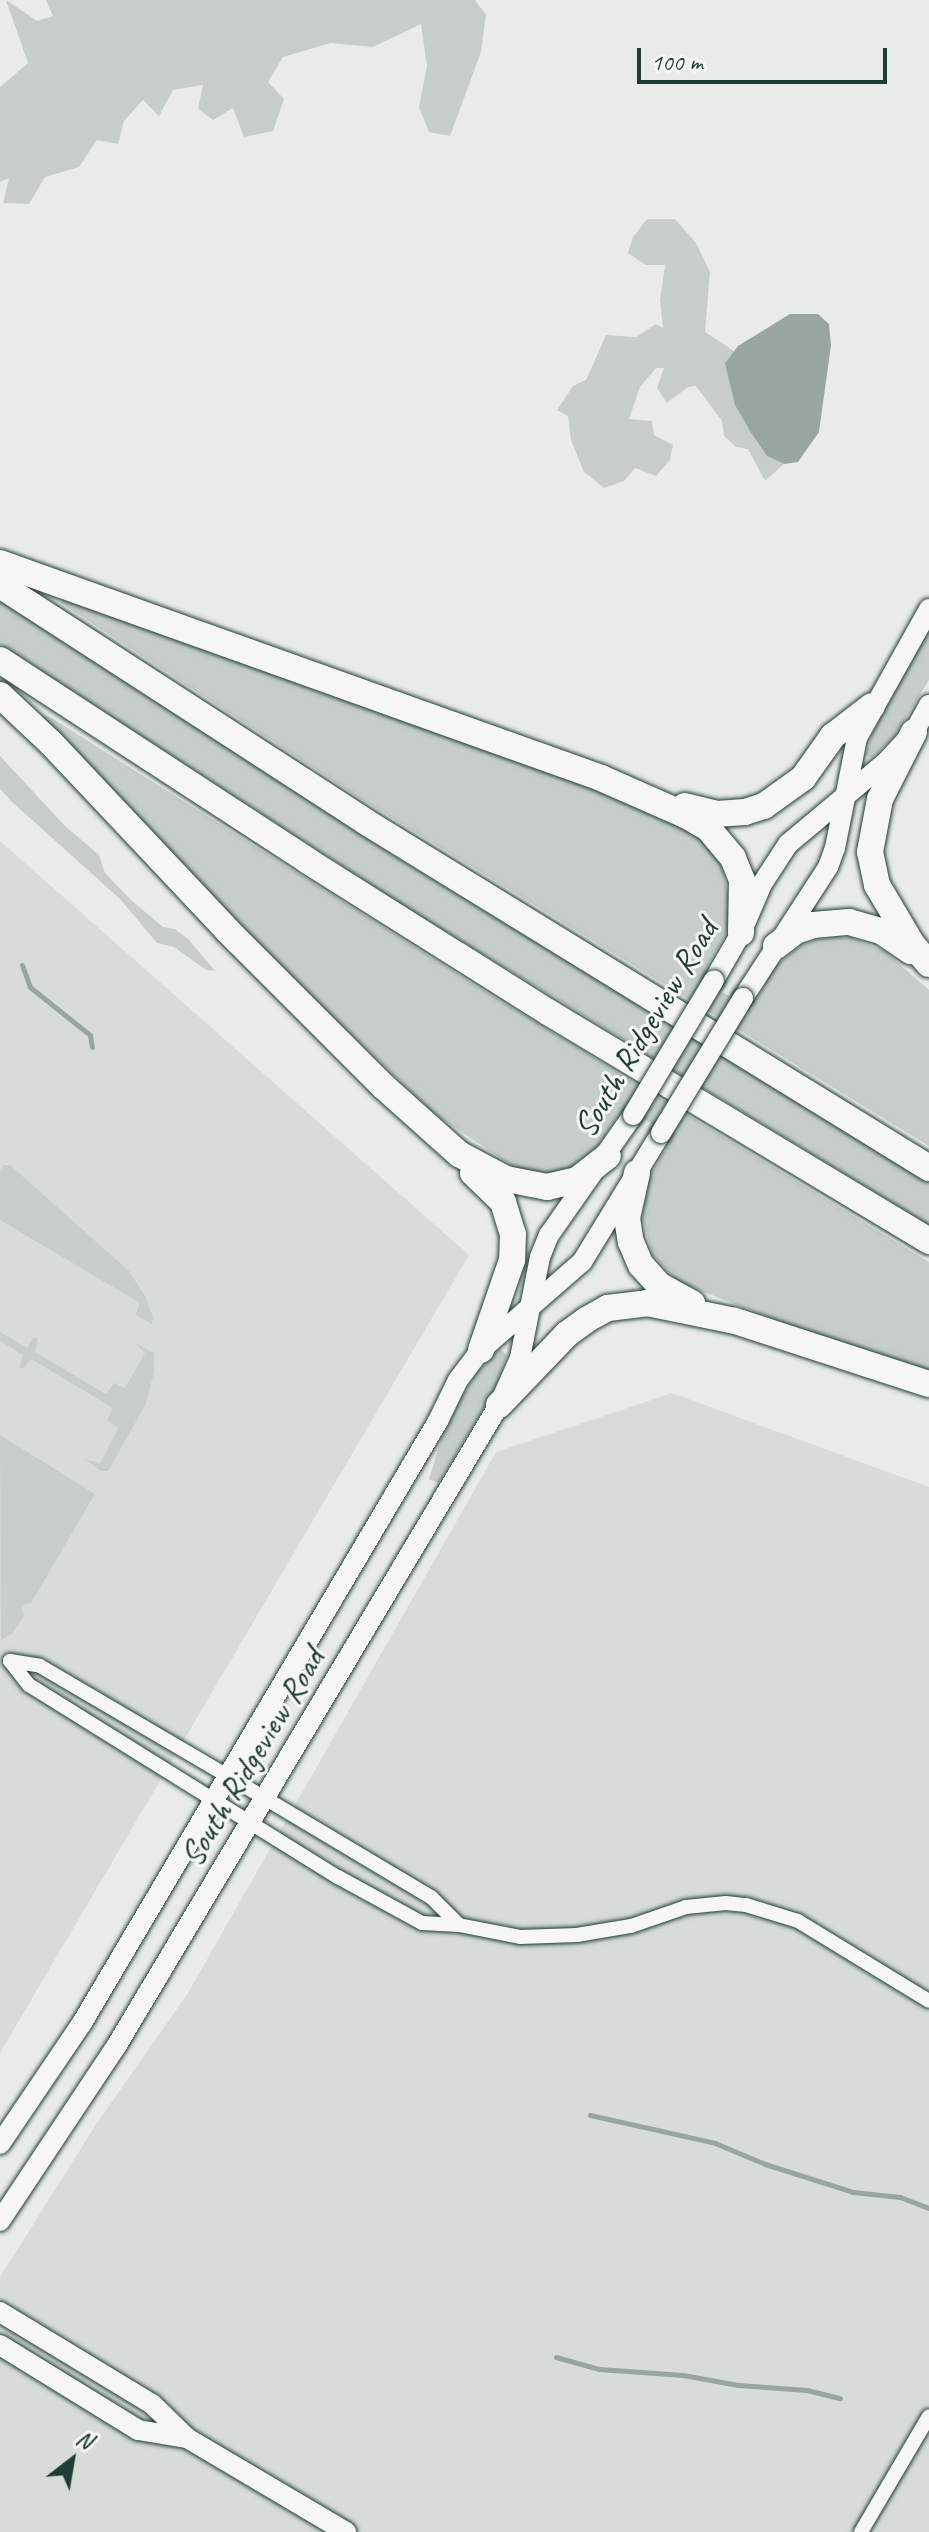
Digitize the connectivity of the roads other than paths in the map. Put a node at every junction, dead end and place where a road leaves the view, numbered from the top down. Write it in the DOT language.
graph roads {
  1 [pos="0,563"];
  2 [pos="0,585"];
  3 [pos="929,609"];
  4 [pos="0,660"];
  5 [pos="0,695"];
  6 [pos="929,705"];
  7 [pos="872,706"];
  8 [pos="914,732"];
  9 [pos="601,778"];
  10 [pos="844,796"];
  11 [pos="741,933"];
  12 [pos="776,946"];
  13 [pos="929,965"];
  14 [pos="459,1154"];
  15 [pos="608,1156"];
  16 [pos="929,1168"];
  17 [pos="637,1173"];
  18 [pos="929,1241"];
  19 [pos="528,1310"];
  20 [pos="735,1321"];
  21 [pos="481,1350"];
  22 [pos="929,1384"];
  23 [pos="499,1405"];
  24 [pos="226,1775"];
  25 [pos="212,1798"];
  26 [pos="266,1798"];
  27 [pos="251,1822"];
  28 [pos="459,1925"];
  29 [pos="929,2001"];
  30 [pos="0,2144"];
  31 [pos="0,2221"];
  32 [pos="0,2312"];
  33 [pos="0,2345"];
  34 [pos="929,2416"];
  35 [pos="187,2438"];
  36 [pos="346,2532"];
  37 [pos="861,2532"];
  1 -- 9 [label="highway"];
  2 -- 16 [label="highway"];
  3 -- 7 [label="main road, South Ridgeview Road"];
  4 -- 18 [label="highway"];
  5 -- 14 [label="highway"];
  6 -- 8 [label="main road, South Ridgeview Road"];
  7 -- 9 [label="highway"];
  7 -- 10 [label="main road, South Ridgeview Road"];
  8 -- 10 [label="main road, South Ridgeview Road"];
  8 -- 13 [label="highway"];
  9 -- 11 [label="highway"];
  10 -- 11 [label="main road, South Ridgeview Road"];
  10 -- 12 [label="main road, South Ridgeview Road"];
  11 -- 15 [label="main road, South Ridgeview Road, bridge"];
  12 -- 13 [label="highway"];
  12 -- 17 [label="main road, South Ridgeview Road, bridge"];
  14 -- 15 [label="highway"];
  14 -- 21 [label="highway"];
  15 -- 19 [label="main road, South Ridgeview Road"];
  17 -- 19 [label="main road, South Ridgeview Road"];
  17 -- 20 [label="highway"];
  19 -- 21 [label="main road, South Ridgeview Road"];
  19 -- 23 [label="main road, South Ridgeview Road"];
  20 -- 22 [label="highway"];
  20 -- 23 [label="highway"];
  21 -- 24 [label="main road, South Ridgeview Road"];
  23 -- 26 [label="main road, South Ridgeview Road"];
  24 -- 25 [label="main road, South Ridgeview Road"];
  24 -- 25 [label="street"];
  24 -- 26 [label="street"];
  25 -- 27 [label="street"];
  25 -- 30 [label="main road, South Ridgeview Road"];
  26 -- 27 [label="main road, South Ridgeview Road"];
  26 -- 28 [label="street"];
  27 -- 28 [label="street"];
  27 -- 31 [label="main road, South Ridgeview Road"];
  28 -- 29 [label="street"];
  32 -- 35 [label="main road"];
  33 -- 35 [label="main road"];
  34 -- 37 [label="street"];
  35 -- 36 [label="main road"];
}
